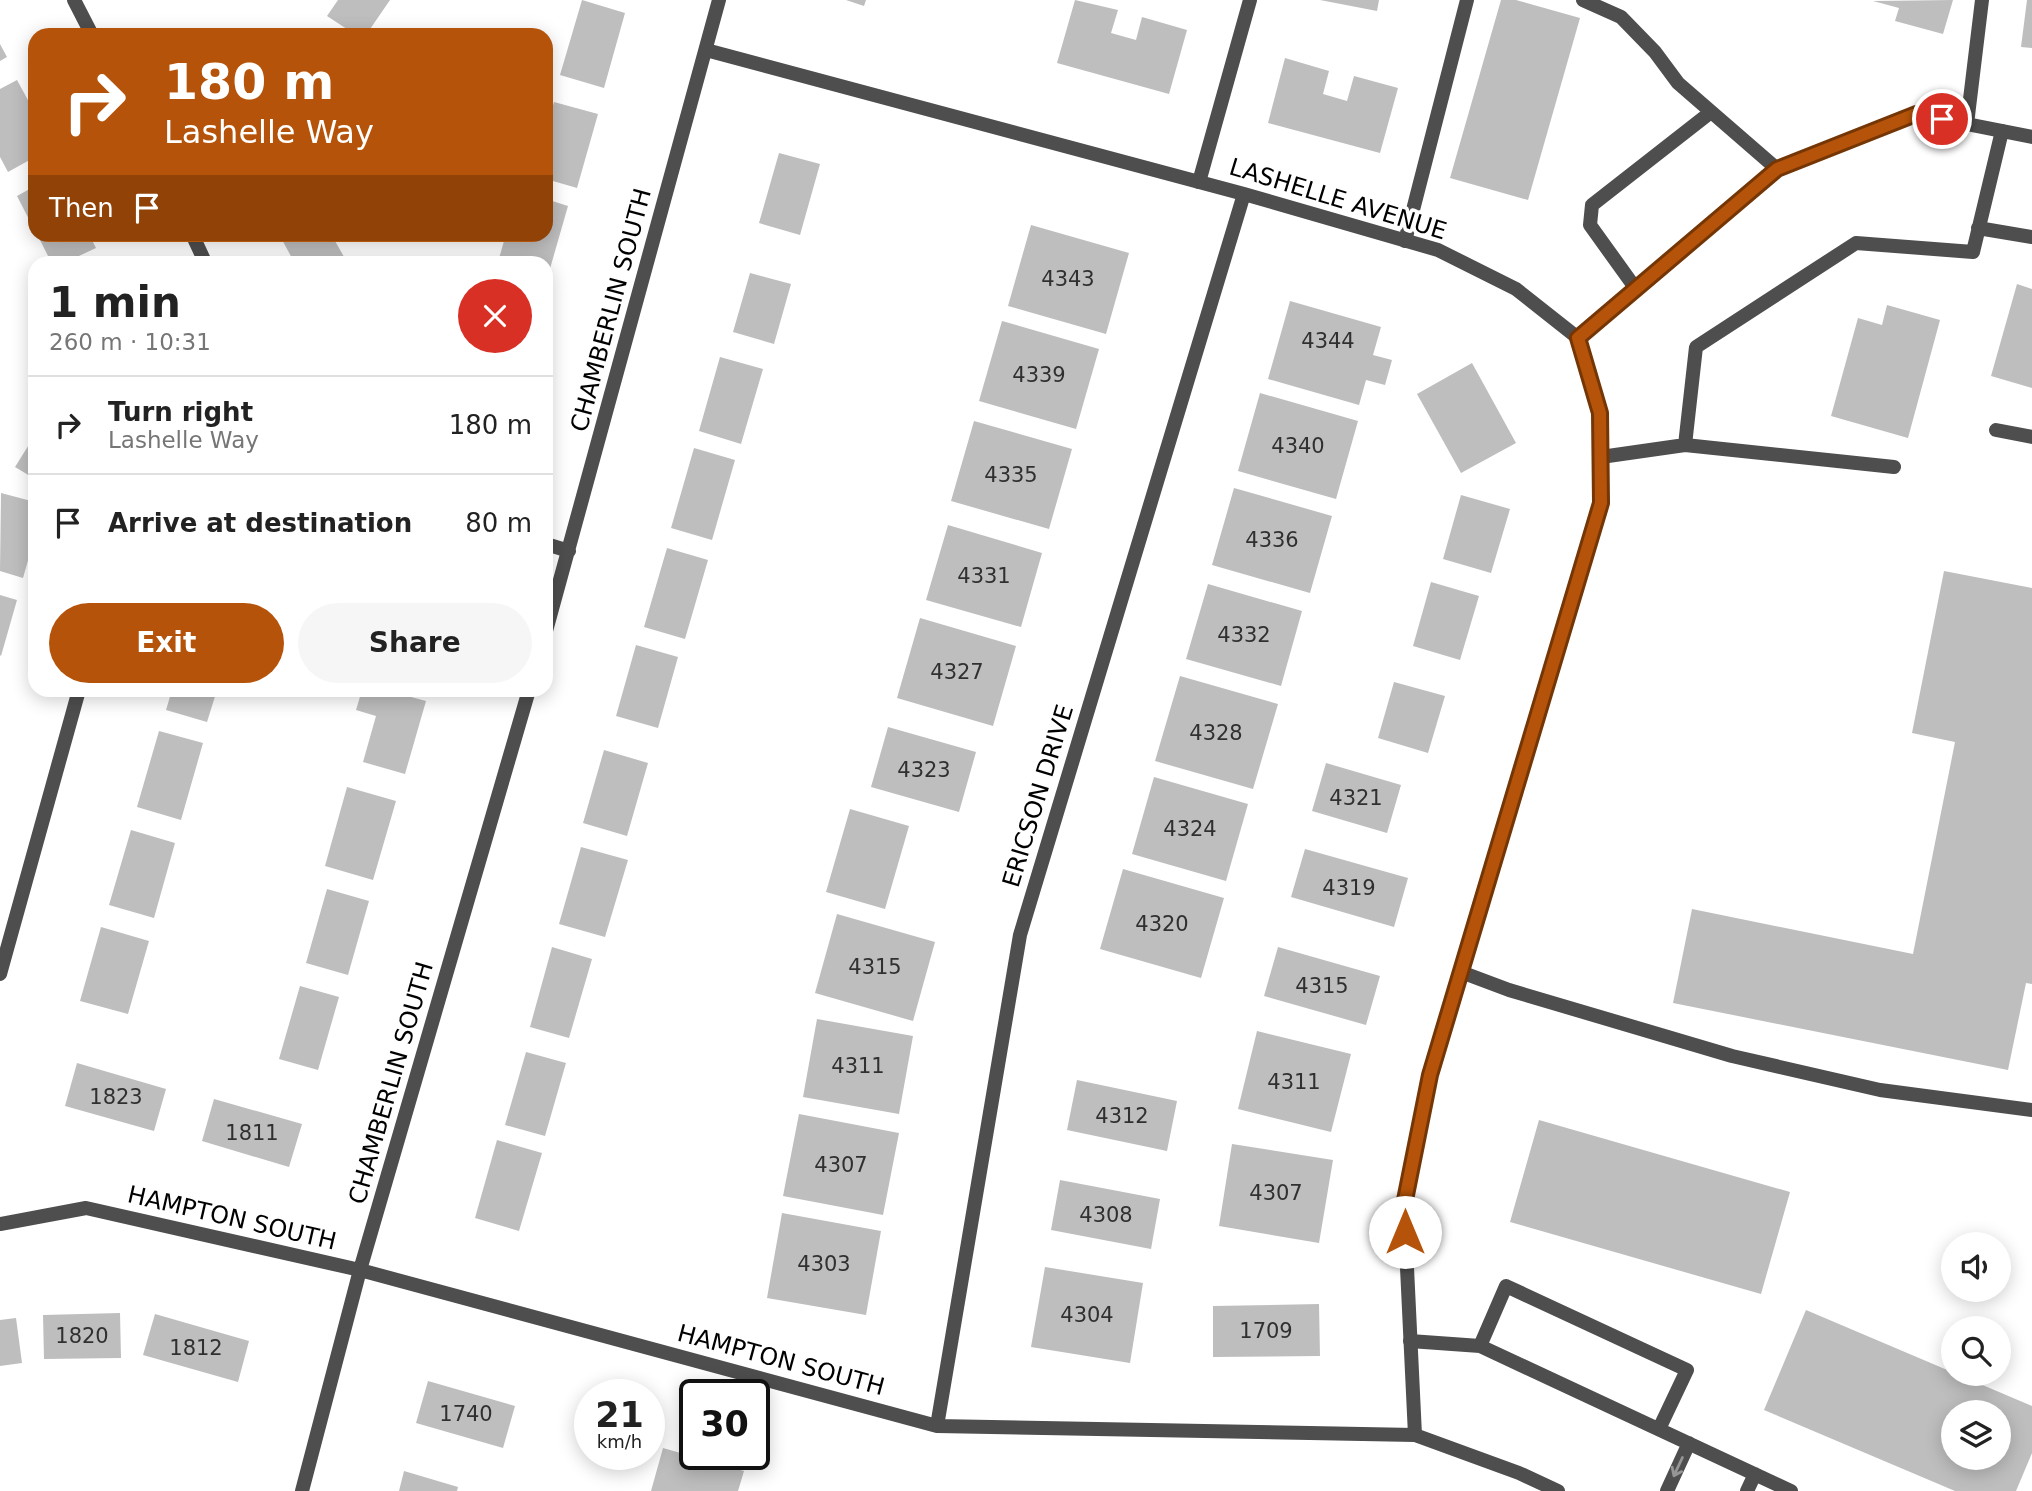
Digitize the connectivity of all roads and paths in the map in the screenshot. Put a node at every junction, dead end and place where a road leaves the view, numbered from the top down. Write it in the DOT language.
graph roads {
  1 [pos="719,0"];
  2 [pos="1250,0"];
  3 [pos="1467,0"];
  4 [pos="1583,0"];
  5 [pos="1982,0"];
  6 [pos="77,1"];
  7 [pos="89,28"];
  8 [pos="706,50"];
  9 [pos="1711,112"];
  10 [pos="1967,124"];
  11 [pos="2001,131"];
  12 [pos="2032,137"];
  13 [pos="1777,169"];
  14 [pos="1199,182"];
  15 [pos="1244,194"];
  16 [pos="1978,228"];
  17 [pos="2032,237"];
  18 [pos="1405,241"];
  19 [pos="1636,289"];
  20 [pos="1578,338"];
  21 [pos="1996,430"];
  22 [pos="2032,437"];
  23 [pos="1685,445"];
  24 [pos="1601,457"];
  25 [pos="1894,467"];
  26 [pos="553,546"];
  27 [pos="569,551"];
  28 [pos="553,607"];
  29 [pos="77,697"];
  30 [pos="527,697"];
  31 [pos="1461,972"];
  32 [pos="0,974"];
  33 [pos="2032,1110"];
  34 [pos="0,1224"];
  35 [pos="360,1270"];
  36 [pos="1410,1341"];
  37 [pos="1480,1346"];
  38 [pos="937,1426"];
  39 [pos="1659,1429"];
  40 [pos="1415,1435"];
  41 [pos="1689,1443"];
  42 [pos="1755,1474"];
  43 [pos="302,1491"];
  44 [pos="1558,1491"];
  45 [pos="1667,1491"];
  46 [pos="1747,1491"];
  47 [pos="1791,1491"];
  1 -- 8 [label="street, CHAMBERLIN SOUTH"];
  2 -- 14 [label="street"];
  3 -- 18 [label="street"];
  4 -- 9 [label="street"];
  5 -- 10 [label="street"];
  6 -- 7 [label="street"];
  8 -- 14 [label="street, LASHELLE AVENUE"];
  8 -- 27 [label="street, CHAMBERLIN SOUTH"];
  9 -- 13 [label="street"];
  9 -- 19 [label="street"];
  10 -- 11 [label="street"];
  10 -- 13 [label="street"];
  11 -- 12 [label="street"];
  11 -- 16 [label="street"];
  13 -- 19 [label="street"];
  14 -- 15 [label="street, LASHELLE AVENUE"];
  15 -- 18 [label="street, LASHELLE AVENUE"];
  15 -- 38 [label="street, ERICSON DRIVE"];
  16 -- 17 [label="street"];
  16 -- 23 [label="street"];
  18 -- 20 [label="street, LASHELLE AVENUE"];
  19 -- 20 [label="street"];
  20 -- 24 [label="street"];
  21 -- 22 [label="street"];
  23 -- 24 [label="street"];
  23 -- 25 [label="street"];
  24 -- 31 [label="street"];
  26 -- 27 [label="street"];
  27 -- 28 [label="street, CHAMBERLIN SOUTH"];
  29 -- 32 [label="street"];
  30 -- 35 [label="street, CHAMBERLIN SOUTH"];
  31 -- 33 [label="street"];
  31 -- 36 [label="street"];
  34 -- 35 [label="street, HAMPTON SOUTH"];
  35 -- 38 [label="street, HAMPTON SOUTH"];
  35 -- 43 [label="street, CHAMBERLIN SOUTH"];
  36 -- 37 [label="street"];
  36 -- 40 [label="street"];
  37 -- 39 [label="street"];
  37 -- 39 [label="street"];
  38 -- 40 [label="street, HAMPTON SOUTH"];
  39 -- 41 [label="street"];
  40 -- 44 [label="street, HAMPTON SOUTH"];
  41 -- 42 [label="street"];
  41 -- 45 [label="street, one-way"];
  42 -- 46 [label="street"];
  42 -- 47 [label="street"];
}
